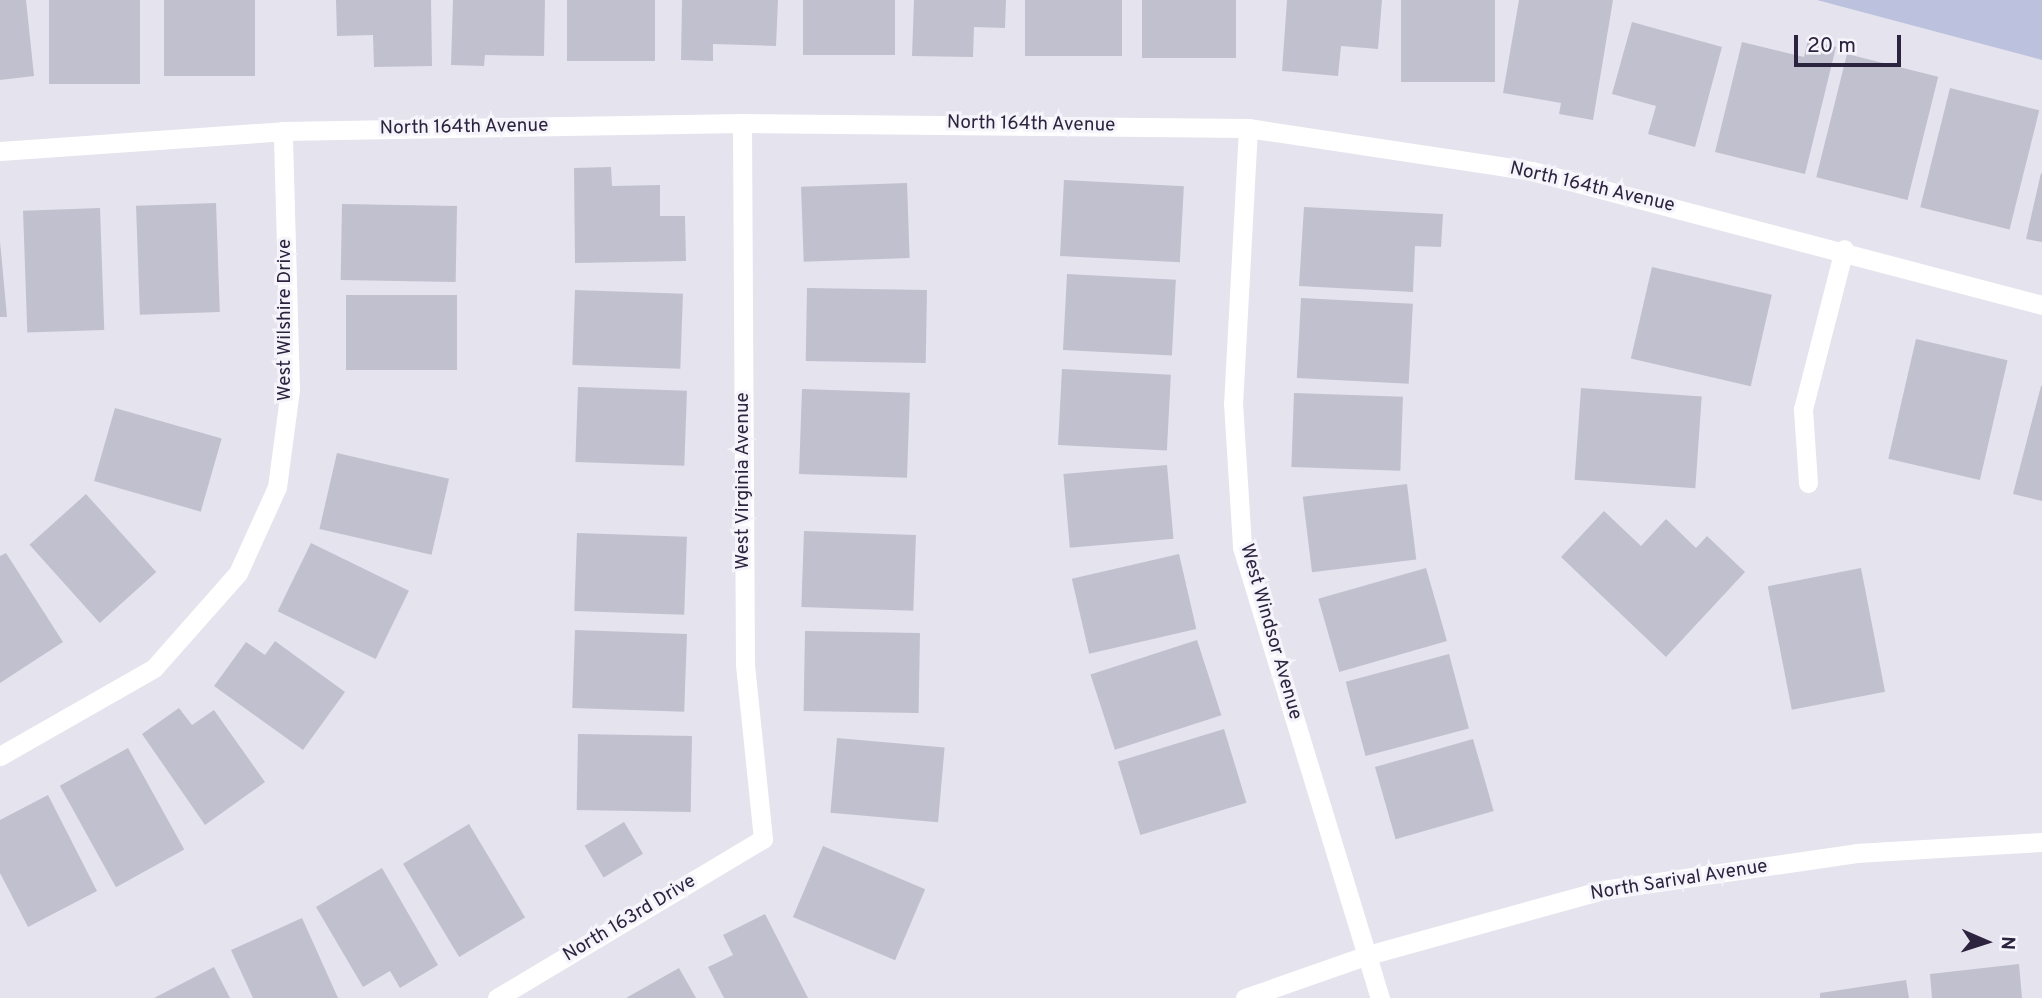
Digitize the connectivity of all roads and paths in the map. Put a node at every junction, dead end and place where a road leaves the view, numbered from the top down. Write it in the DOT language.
graph roads {
  1 [pos="742,122"];
  2 [pos="1248,128"];
  3 [pos="283,131"];
  4 [pos="0,151"];
  5 [pos="1844,249"];
  6 [pos="2042,305"];
  7 [pos="1808,483"];
  8 [pos="0,756"];
  9 [pos="763,839"];
  10 [pos="2042,842"];
  11 [pos="1368,955"];
  12 [pos="497,998"];
  13 [pos="1245,998"];
  14 [pos="1380,998"];
  1 -- 2 [label="street, North 164th Avenue"];
  1 -- 3 [label="street, North 164th Avenue"];
  1 -- 9 [label="street, West Virginia Avenue"];
  2 -- 5 [label="street, North 164th Avenue"];
  2 -- 11 [label="street, West Windsor Avenue"];
  3 -- 4 [label="street, North 164th Avenue"];
  3 -- 8 [label="street, West Wilshire Drive"];
  5 -- 6 [label="street, North 164th Avenue"];
  5 -- 7 [label="street"];
  9 -- 12 [label="street, North 163rd Drive"];
  10 -- 11 [label="street, North Sarival Avenue"];
  11 -- 13 [label="street, North Sarival Avenue"];
  11 -- 14 [label="street, West Windsor Avenue"];
}
